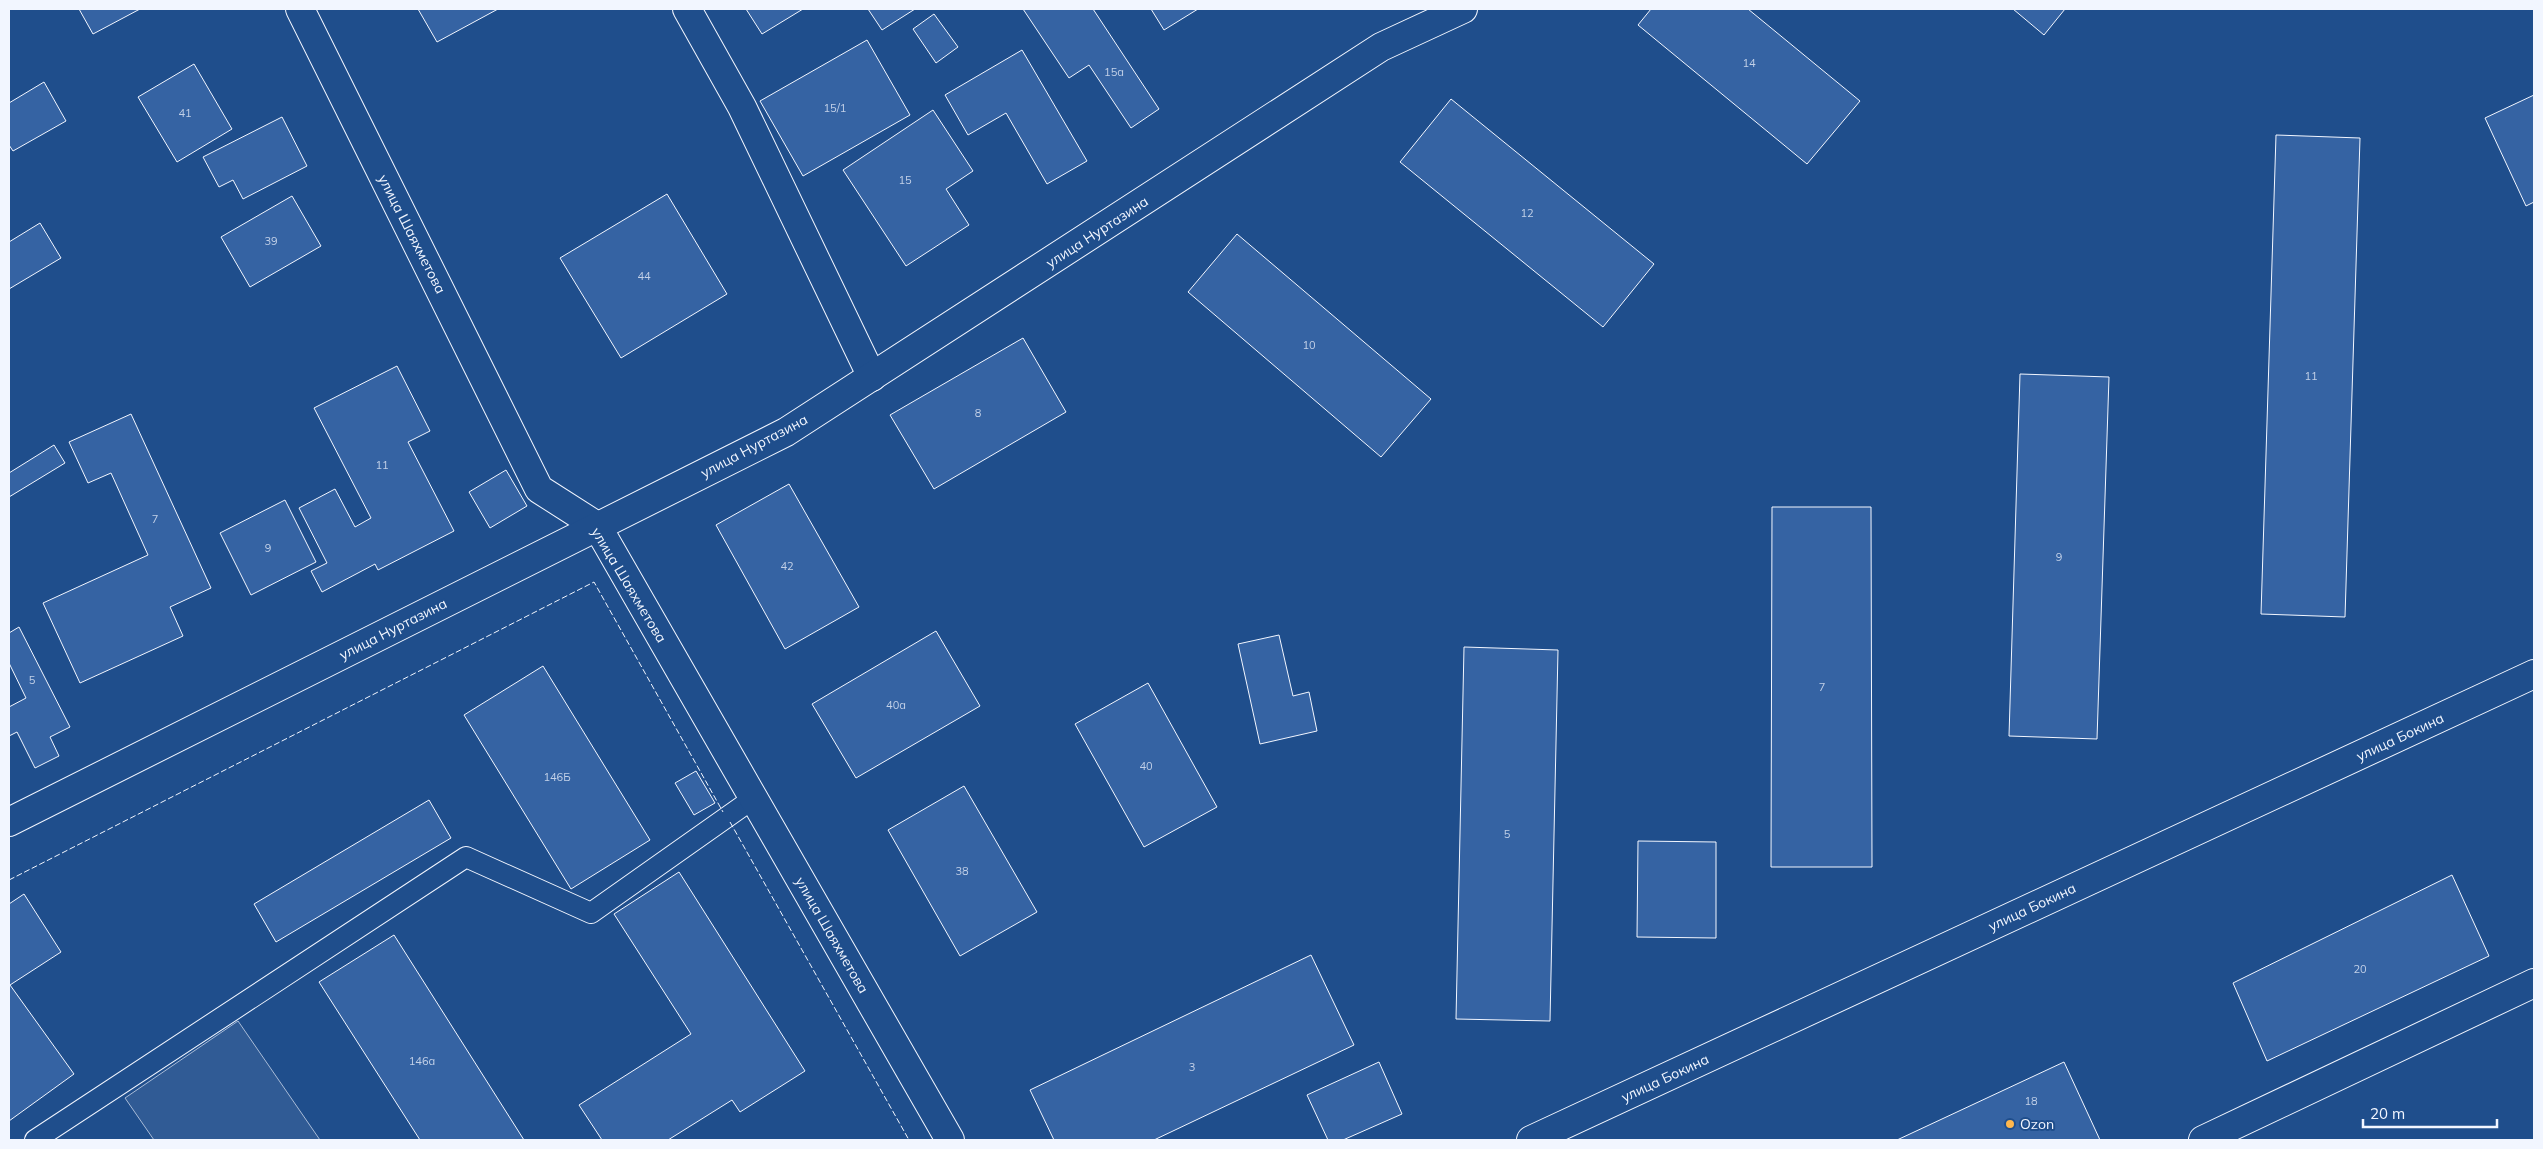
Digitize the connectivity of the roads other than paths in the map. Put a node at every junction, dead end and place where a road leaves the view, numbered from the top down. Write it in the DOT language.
graph roads {
  1 [pos="300,9"];
  2 [pos="687,9"];
  3 [pos="1464,9"];
  4 [pos="872,377"];
  5 [pos="597,526"];
  6 [pos="2534,674"];
  7 [pos="754,798"];
  8 [pos="9,822"];
  9 [pos="2534,983"];
  10 [pos="35,1140"];
  11 [pos="950,1140"];
  12 [pos="1530,1140"];
  13 [pos="2203,1140"];
  1 -- 5 [label="street, улица Шаяхметова"];
  2 -- 4 [label="street"];
  3 -- 4 [label="street, улица Нуртазина"];
  4 -- 5 [label="street, улица Нуртазина"];
  5 -- 7 [label="street, улица Шаяхметова"];
  5 -- 8 [label="street, улица Нуртазина"];
  6 -- 12 [label="street, улица Бокина"];
  7 -- 10 [label="lane"];
  7 -- 11 [label="street, улица Шаяхметова"];
  9 -- 13 [label="street"];
}
